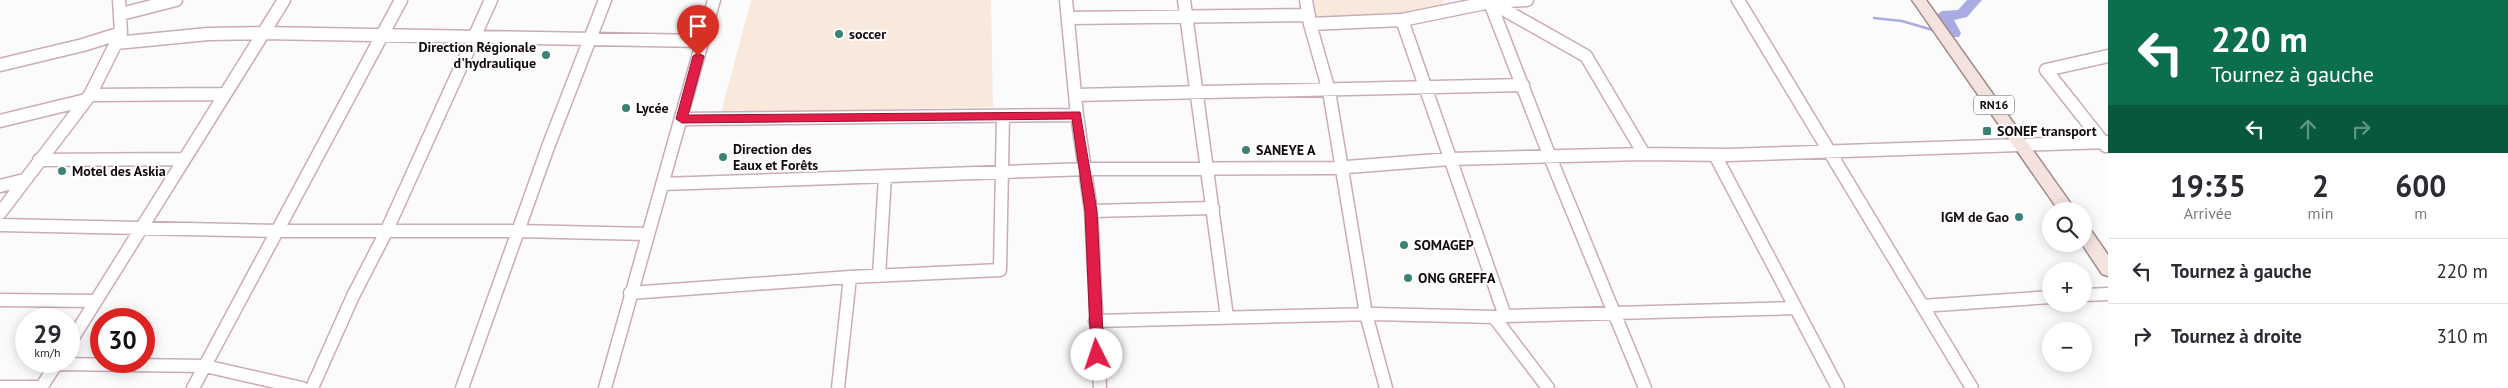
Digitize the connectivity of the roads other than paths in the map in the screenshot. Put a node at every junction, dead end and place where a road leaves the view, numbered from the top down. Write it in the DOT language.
graph roads {
  1 [pos="119,0"];
  2 [pos="176,0"];
  3 [pos="284,0"];
  4 [pos="401,0"];
  5 [pos="491,0"];
  6 [pos="605,0"];
  7 [pos="714,0"];
  8 [pos="1066,0"];
  9 [pos="1184,0"];
  10 [pos="1306,0"];
  11 [pos="1527,0"];
  12 [pos="1738,0"];
  13 [pos="1919,0"];
  14 [pos="1489,1"];
  15 [pos="121,14"];
  16 [pos="1186,16"];
  17 [pos="1068,18"];
  18 [pos="1309,20"];
  19 [pos="1402,20"];
  20 [pos="263,33"];
  21 [pos="382,35"];
  22 [pos="474,36"];
  23 [pos="118,38"];
  24 [pos="590,38"];
  25 [pos="702,41"];
  26 [pos="2108,56"];
  27 [pos="0,65"];
  28 [pos="1523,85"];
  29 [pos="1425,87"];
  30 [pos="1328,91"];
  31 [pos="1197,92"];
  32 [pos="225,94"];
  33 [pos="1075,95"];
  34 [pos="88,97"];
  35 [pos="1077,115"];
  36 [pos="1003,116"];
  37 [pos="682,119"];
  38 [pos="0,121"];
  39 [pos="2106,144"];
  40 [pos="2023,145"];
  41 [pos="1830,152"];
  42 [pos="1644,154"];
  43 [pos="1715,155"];
  44 [pos="1550,157"];
  45 [pos="184,159"];
  46 [pos="39,160"];
  47 [pos="1450,160"];
  48 [pos="1207,167"];
  49 [pos="1340,167"];
  50 [pos="1086,170"];
  51 [pos="1002,172"];
  52 [pos="885,176"];
  53 [pos="24,180"];
  54 [pos="662,184"];
  55 [pos="0,186"];
  56 [pos="2062,202"];
  57 [pos="1212,208"];
  58 [pos="1091,211"];
  59 [pos="0,213"];
  60 [pos="0,226"];
  61 [pos="142,228"];
  62 [pos="278,231"];
  63 [pos="520,231"];
  64 [pos="386,232"];
  65 [pos="647,234"];
  66 [pos="2092,246"];
  67 [pos="2108,269"];
  68 [pos="880,276"];
  69 [pos="850,277"];
  70 [pos="630,293"];
  71 [pos="2108,294"];
  72 [pos="2092,295"];
  73 [pos="2042,298"];
  74 [pos="0,300"];
  75 [pos="96,301"];
  76 [pos="1922,306"];
  77 [pos="1794,308"];
  78 [pos="1616,313"];
  79 [pos="1366,314"];
  80 [pos="1500,316"];
  81 [pos="1227,317"];
  82 [pos="1095,322"];
  83 [pos="80,326"];
  84 [pos="80,363"];
  85 [pos="205,366"];
  86 [pos="51,373"];
  87 [pos="0,387"];
  88 [pos="42,388"];
  89 [pos="193,388"];
  90 [pos="302,388"];
  91 [pos="312,388"];
  92 [pos="462,388"];
  93 [pos="605,388"];
  94 [pos="838,388"];
  95 [pos="1100,388"];
  96 [pos="1386,388"];
  97 [pos="1548,388"];
  98 [pos="1645,388"];
  99 [pos="1838,388"];
  100 [pos="1972,388"];
  1 -- 15 [label="street"];
  2 -- 15 [label="street"];
  3 -- 20 [label="street"];
  4 -- 21 [label="street"];
  5 -- 22 [label="street"];
  6 -- 24 [label="street"];
  7 -- 25 [label="street"];
  8 -- 17 [label="street"];
  9 -- 16 [label="street"];
  10 -- 18 [label="street"];
  11 -- 14 [label="street"];
  12 -- 41 [label="street"];
  13 -- 40 [label="main road, RN16"];
  14 -- 19 [label="street"];
  14 -- 28 [label="street"];
  14 -- 42 [label="street"];
  15 -- 23 [label="street"];
  16 -- 17 [label="street"];
  16 -- 18 [label="street"];
  16 -- 31 [label="street"];
  17 -- 33 [label="street"];
  18 -- 19 [label="street"];
  18 -- 30 [label="street"];
  19 -- 29 [label="street"];
  20 -- 21 [label="street"];
  20 -- 23 [label="street"];
  20 -- 32 [label="street"];
  21 -- 22 [label="street"];
  21 -- 62 [label="street"];
  22 -- 24 [label="street"];
  22 -- 64 [label="street"];
  23 -- 27 [label="street"];
  23 -- 34 [label="street"];
  24 -- 25 [label="street"];
  24 -- 63 [label="street"];
  25 -- 37 [label="street"];
  26 -- 39 [label="street"];
  28 -- 29 [label="street"];
  28 -- 44 [label="street"];
  29 -- 30 [label="street"];
  29 -- 47 [label="street"];
  30 -- 31 [label="street"];
  30 -- 49 [label="street"];
  31 -- 33 [label="street"];
  31 -- 48 [label="street"];
  32 -- 34 [label="street"];
  32 -- 45 [label="street"];
  33 -- 35 [label="street"];
  34 -- 38 [label="street"];
  34 -- 46 [label="street"];
  35 -- 36 [label="street"];
  35 -- 50 [label="street"];
  36 -- 37 [label="street"];
  36 -- 51 [label="street"];
  37 -- 54 [label="street"];
  39 -- 40 [label="street"];
  40 -- 41 [label="street"];
  40 -- 56 [label="main road, RN16"];
  41 -- 43 [label="street"];
  41 -- 76 [label="street"];
  42 -- 43 [label="street"];
  42 -- 44 [label="street"];
  43 -- 77 [label="street"];
  44 -- 47 [label="street"];
  44 -- 78 [label="street"];
  45 -- 46 [label="street"];
  45 -- 61 [label="street"];
  46 -- 53 [label="street"];
  47 -- 49 [label="street"];
  47 -- 80 [label="street"];
  48 -- 49 [label="street"];
  48 -- 50 [label="street"];
  48 -- 57 [label="street"];
  49 -- 79 [label="street"];
  50 -- 51 [label="street"];
  50 -- 58 [label="street"];
  51 -- 52 [label="street"];
  51 -- 68 [label="street"];
  52 -- 54 [label="street"];
  52 -- 68 [label="street"];
  53 -- 55 [label="street"];
  53 -- 59 [label="street"];
  54 -- 65 [label="street"];
  57 -- 58 [label="street"];
  57 -- 81 [label="street"];
  58 -- 82 [label="street"];
  60 -- 61 [label="street"];
  61 -- 62 [label="street"];
  61 -- 75 [label="street"];
  62 -- 64 [label="street"];
  62 -- 85 [label="street"];
  63 -- 64 [label="street"];
  63 -- 65 [label="street"];
  63 -- 92 [label="street"];
  64 -- 91 [label="street"];
  65 -- 70 [label="street"];
  66 -- 67 [label="main road"];
  68 -- 69 [label="street"];
  69 -- 70 [label="street"];
  69 -- 94 [label="street"];
  70 -- 93 [label="street"];
  71 -- 72 [label="street"];
  73 -- 76 [label="street"];
  74 -- 75 [label="street"];
  75 -- 83 [label="street"];
  76 -- 100 [label="street"];
  77 -- 78 [label="street"];
  77 -- 99 [label="street"];
  78 -- 80 [label="street"];
  78 -- 98 [label="street"];
  79 -- 80 [label="street"];
  79 -- 81 [label="street"];
  79 -- 96 [label="street"];
  80 -- 97 [label="street"];
  81 -- 82 [label="street"];
  82 -- 95 [label="street"];
  84 -- 85 [label="street"];
  85 -- 89 [label="street"];
  85 -- 90 [label="street"];
  86 -- 88 [label="street"];
  87 -- 88 [label="street"];
}
